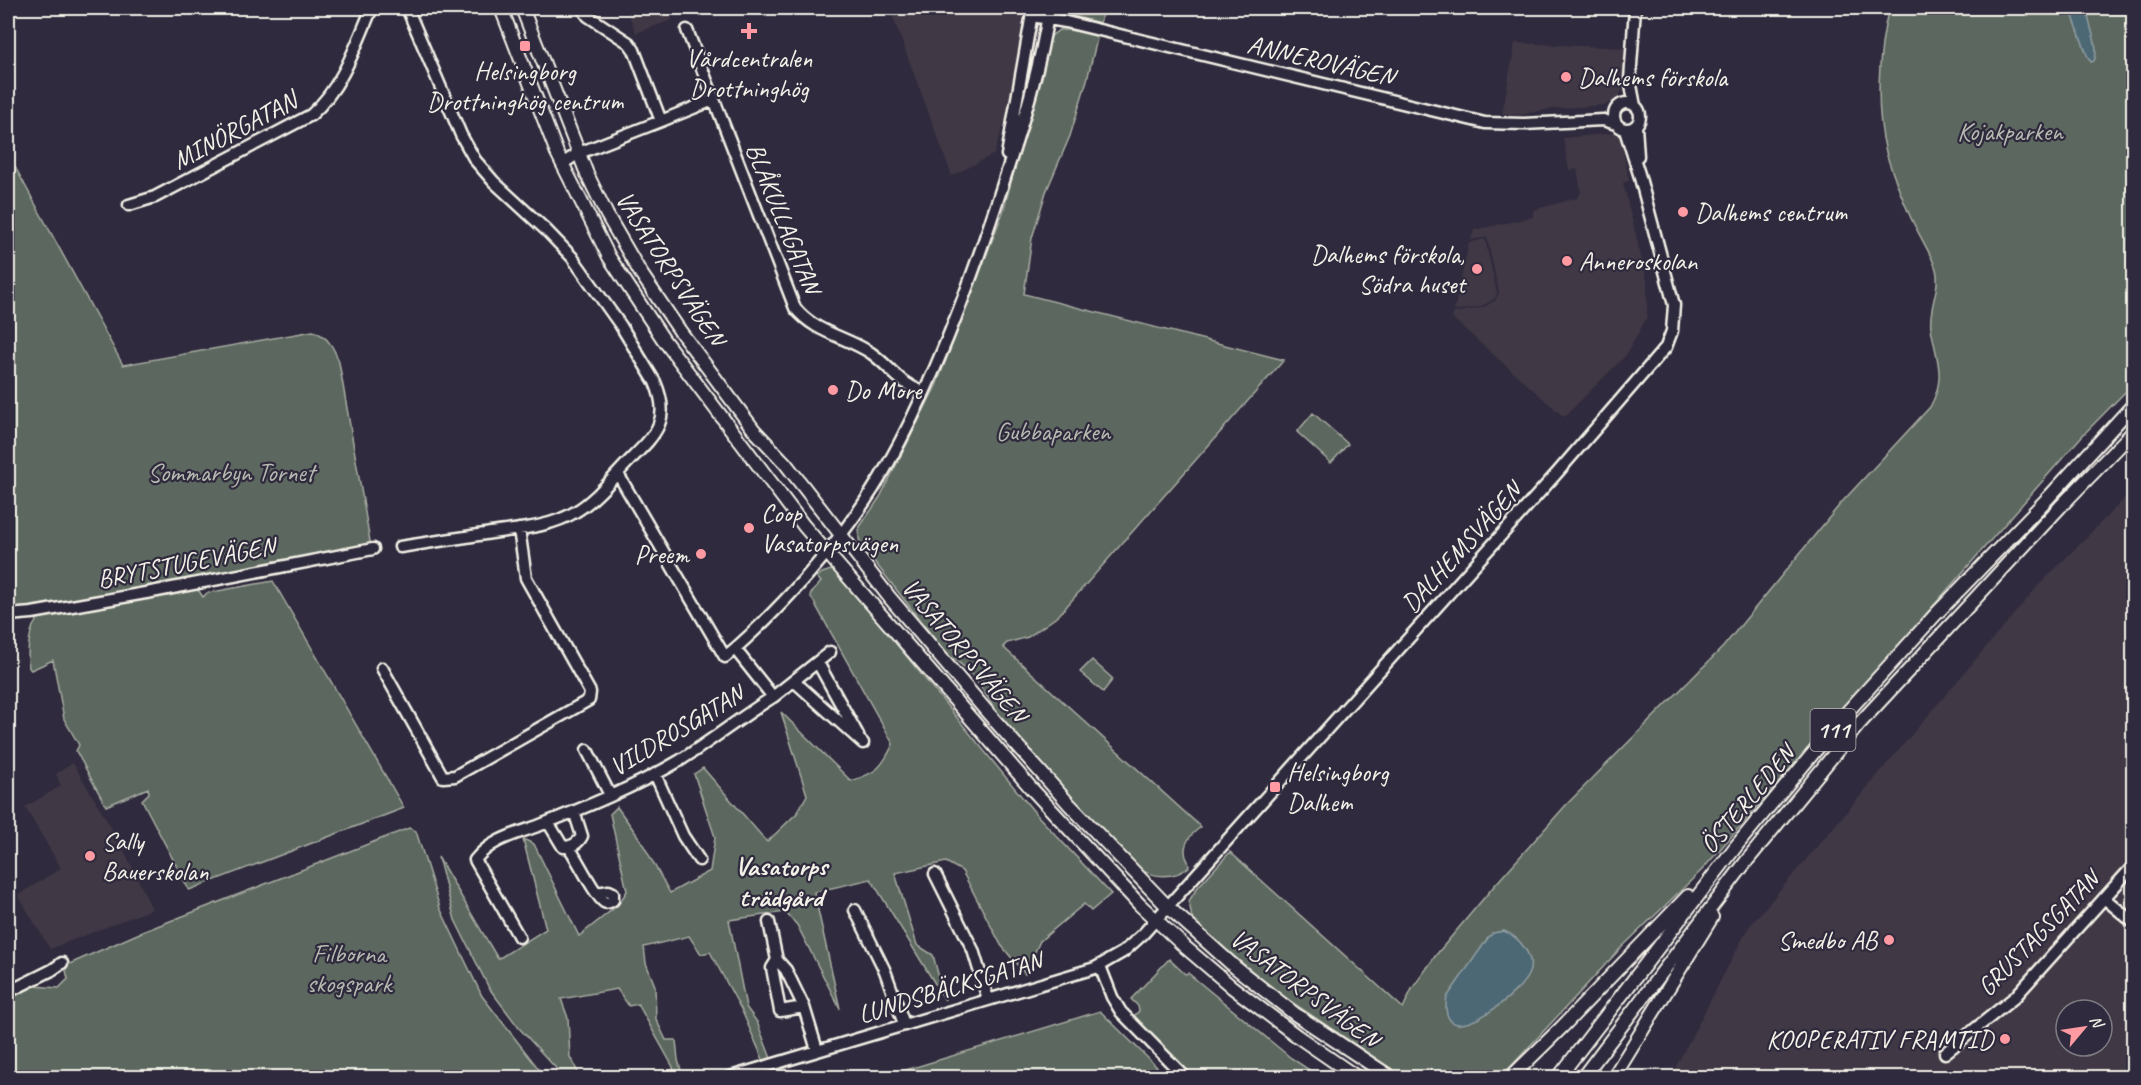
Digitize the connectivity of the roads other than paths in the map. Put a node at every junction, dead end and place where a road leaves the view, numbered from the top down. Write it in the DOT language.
graph roads {
  1 [pos="372,8"];
  2 [pos="407,8"];
  3 [pos="501,8"];
  4 [pos="522,8"];
  5 [pos="582,8"];
  6 [pos="1635,8"];
  7 [pos="1033,12"];
  8 [pos="1049,13"];
  9 [pos="687,30"];
  10 [pos="1631,87"];
  11 [pos="713,100"];
  12 [pos="1635,106"];
  13 [pos="1618,108"];
  14 [pos="1603,120"];
  15 [pos="661,121"];
  16 [pos="1636,126"];
  17 [pos="1620,127"];
  18 [pos="579,153"];
  19 [pos="562,164"];
  20 [pos="1639,174"];
  21 [pos="1000,194"];
  22 [pos="129,205"];
  23 [pos="923,392"];
  24 [pos="2133,404"];
  25 [pos="2133,431"];
  26 [pos="618,474"];
  27 [pos="519,529"];
  28 [pos="841,534"];
  29 [pos="400,547"];
  30 [pos="373,549"];
  31 [pos="826,552"];
  32 [pos="8,615"];
  33 [pos="735,649"];
  34 [pos="830,652"];
  35 [pos="818,663"];
  36 [pos="382,668"];
  37 [pos="794,681"];
  38 [pos="773,697"];
  39 [pos="587,750"];
  40 [pos="655,774"];
  41 [pos="610,795"];
  42 [pos="574,811"];
  43 [pos="548,822"];
  44 [pos="1737,845"];
  45 [pos="570,847"];
  46 [pos="699,860"];
  47 [pos="1745,863"];
  48 [pos="2133,864"];
  49 [pos="935,874"];
  50 [pos="597,893"];
  51 [pos="2104,898"];
  52 [pos="1168,908"];
  53 [pos="855,909"];
  54 [pos="1156,920"];
  55 [pos="769,922"];
  56 [pos="2133,923"];
  57 [pos="519,937"];
  58 [pos="777,960"];
  59 [pos="62,963"];
  60 [pos="1100,966"];
  61 [pos="8,992"];
  62 [pos="988,999"];
  63 [pos="804,1007"];
  64 [pos="904,1024"];
  65 [pos="817,1050"];
  66 [pos="1945,1053"];
  67 [pos="727,1077"];
  68 [pos="1186,1077"];
  69 [pos="1358,1077"];
  70 [pos="1392,1077"];
  71 [pos="1510,1077"];
  72 [pos="1558,1077"];
  73 [pos="1582,1077"];
  74 [pos="1613,1077"];
  1 -- 22 [label="street, MINÖRGATAN"];
  2 -- 26 [label="street"];
  3 -- 19 [label="main road, VASATORPSVÄGEN"];
  4 -- 18 [label="main road, VASATORPSVÄGEN"];
  5 -- 15 [label="street"];
  6 -- 10 [label="street"];
  7 -- 8 [label="street, ANNEROVÄGEN"];
  7 -- 21 [label="street"];
  8 -- 14 [label="street, ANNEROVÄGEN"];
  8 -- 21 [label="street"];
  9 -- 11 [label="street, BLÅKULLAGATAN"];
  10 -- 12 [label="street"];
  10 -- 13 [label="street"];
  11 -- 15 [label="street"];
  11 -- 23 [label="street, BLÅKULLAGATAN"];
  12 -- 13 [label="street"];
  12 -- 16 [label="street"];
  13 -- 14 [label="street"];
  13 -- 17 [label="street"];
  14 -- 17 [label="street, ANNEROVÄGEN"];
  15 -- 18 [label="street"];
  16 -- 17 [label="street"];
  16 -- 20 [label="street, DALHEMSVÄGEN"];
  17 -- 20 [label="street, DALHEMSVÄGEN"];
  18 -- 19 [label="street"];
  18 -- 28 [label="main road, VASATORPSVÄGEN"];
  19 -- 31 [label="main road, VASATORPSVÄGEN"];
  20 -- 52 [label="street, DALHEMSVÄGEN"];
  21 -- 23 [label="street"];
  23 -- 28 [label="street"];
  24 -- 44 [label="main road, ÖSTERLEDEN / 111"];
  25 -- 47 [label="main road, ÖSTERLEDEN / 111"];
  26 -- 27 [label="street"];
  26 -- 33 [label="street"];
  27 -- 29 [label="street"];
  27 -- 36 [label="street"];
  28 -- 31 [label="street"];
  28 -- 52 [label="main road, VASATORPSVÄGEN"];
  30 -- 32 [label="street, BRYTSTUGEVÄGEN"];
  31 -- 33 [label="street"];
  31 -- 54 [label="main road, VASATORPSVÄGEN"];
  33 -- 38 [label="street, VILDROSGATAN"];
  34 -- 35 [label="street"];
  35 -- 37 [label="street"];
  35 -- 37 [label="street"];
  37 -- 38 [label="street"];
  38 -- 40 [label="street, VILDROSGATAN"];
  39 -- 41 [label="street, VILDROSGATAN"];
  40 -- 41 [label="street, VILDROSGATAN"];
  40 -- 46 [label="street"];
  41 -- 42 [label="street, VILDROSGATAN"];
  42 -- 43 [label="street, VILDROSGATAN"];
  42 -- 45 [label="street"];
  43 -- 45 [label="street"];
  43 -- 57 [label="street, VILDROSGATAN"];
  44 -- 71 [label="main road"];
  44 -- 72 [label="main road, ÖSTERLEDEN / 111"];
  45 -- 50 [label="street"];
  47 -- 73 [label="main road, ÖSTERLEDEN / 111"];
  47 -- 74 [label="main road"];
  48 -- 51 [label="street, GRUSTAGSGATAN"];
  49 -- 62 [label="street"];
  51 -- 56 [label="street"];
  51 -- 66 [label="street, GRUSTAGSGATAN"];
  52 -- 54 [label="street, LUNDSBÄCKSGATAN"];
  52 -- 70 [label="main road, VASATORPSVÄGEN"];
  53 -- 64 [label="street"];
  54 -- 60 [label="street, LUNDSBÄCKSGATAN"];
  54 -- 69 [label="main road, VASATORPSVÄGEN"];
  55 -- 58 [label="street"];
  58 -- 63 [label="street"];
  58 -- 63 [label="street"];
  59 -- 61 [label="street"];
  60 -- 62 [label="street, LUNDSBÄCKSGATAN"];
  60 -- 68 [label="street"];
  62 -- 64 [label="street, LUNDSBÄCKSGATAN"];
  63 -- 65 [label="street"];
  64 -- 65 [label="street, LUNDSBÄCKSGATAN"];
  65 -- 67 [label="street, LUNDSBÄCKSGATAN"];
}
